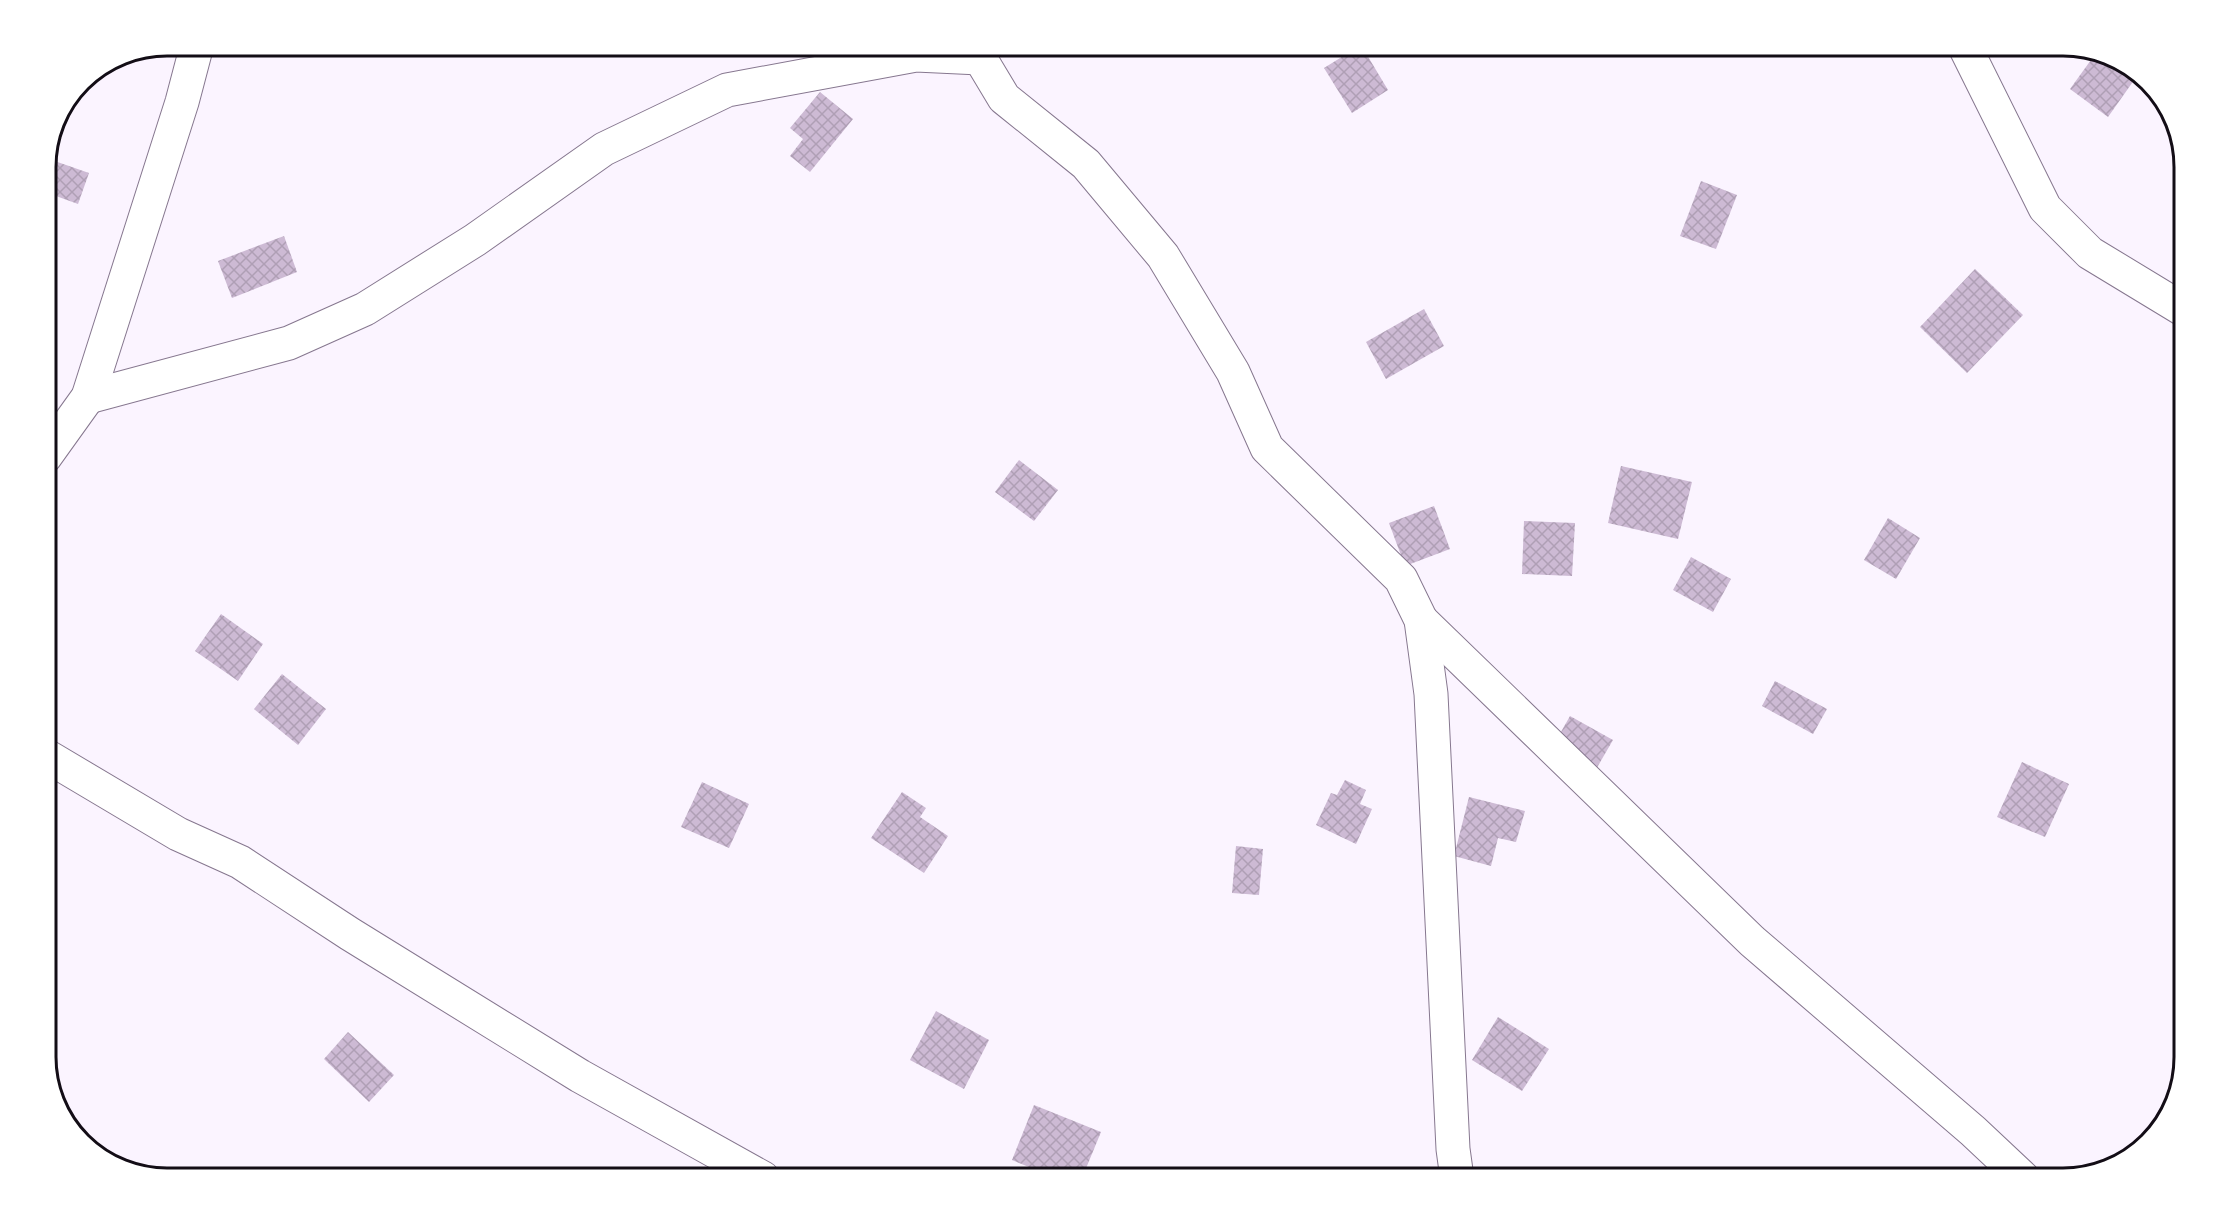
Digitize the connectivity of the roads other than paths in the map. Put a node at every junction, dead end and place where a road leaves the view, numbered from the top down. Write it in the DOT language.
graph roads {
  1 [pos="194,56"];
  2 [pos="887,56"];
  3 [pos="987,56"];
  4 [pos="1969,56"];
  5 [pos="2173,303"];
  6 [pos="88,397"];
  7 [pos="56,441"];
  8 [pos="1421,620"];
  9 [pos="56,762"];
  10 [pos="745,1168"];
  11 [pos="1456,1168"];
  12 [pos="2012,1168"];
  1 -- 6 [label="street"];
  2 -- 6 [label="street"];
  3 -- 8 [label="street"];
  4 -- 5 [label="street"];
  6 -- 7 [label="street"];
  8 -- 11 [label="street"];
  8 -- 12 [label="street"];
  9 -- 10 [label="street"];
}
